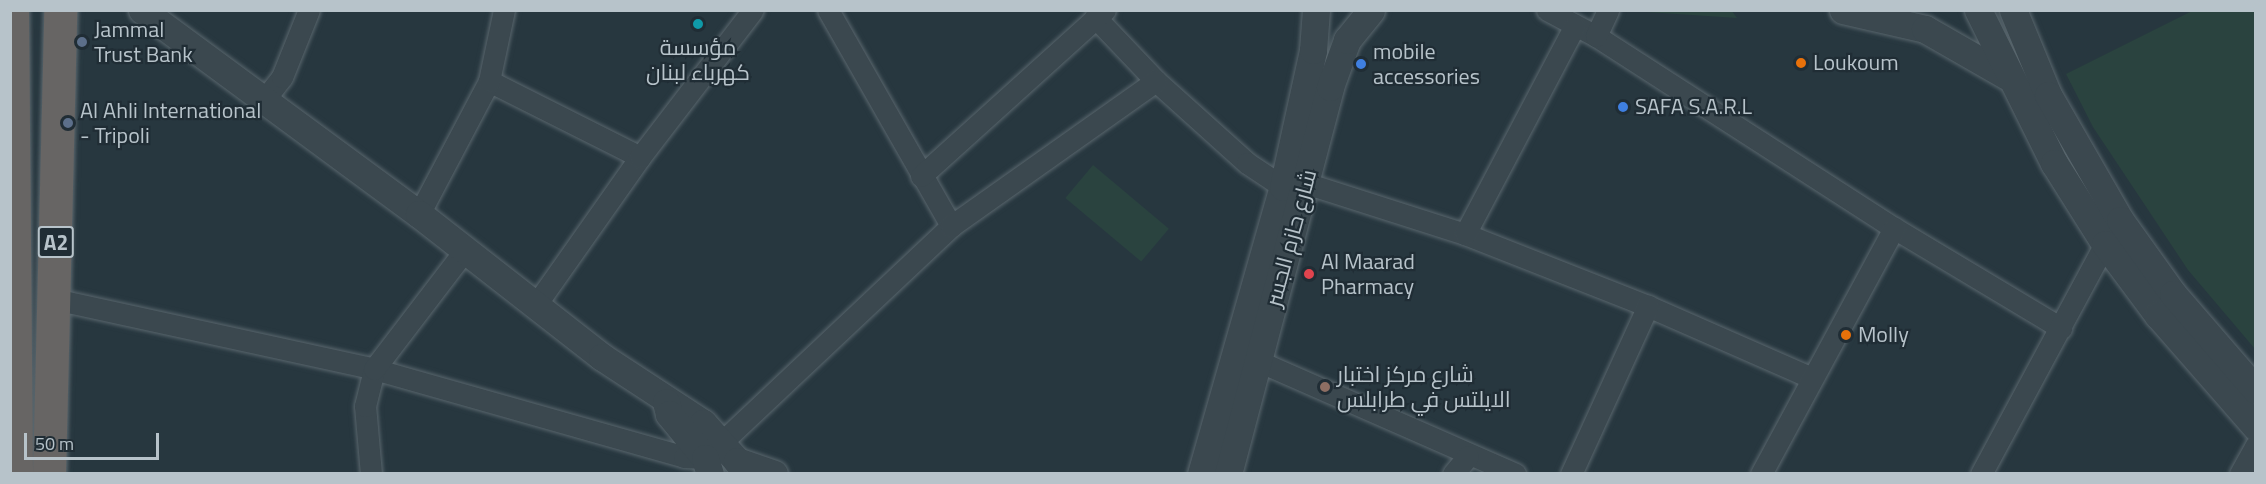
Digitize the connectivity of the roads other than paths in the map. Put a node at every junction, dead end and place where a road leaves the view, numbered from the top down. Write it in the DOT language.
graph roads {
  1 [pos="12,10"];
  2 [pos="60,10"];
  3 [pos="142,10"];
  4 [pos="309,10"];
  5 [pos="504,10"];
  6 [pos="753,10"];
  7 [pos="828,10"];
  8 [pos="1316,10"];
  9 [pos="1371,10"];
  10 [pos="1547,10"];
  11 [pos="1608,10"];
  12 [pos="1843,10"];
  13 [pos="1978,10"];
  14 [pos="2013,10"];
  15 [pos="1100,14"];
  16 [pos="1574,27"];
  17 [pos="1596,36"];
  18 [pos="2008,76"];
  19 [pos="489,81"];
  20 [pos="1156,81"];
  21 [pos="264,100"];
  22 [pos="640,157"];
  23 [pos="921,176"];
  24 [pos="1294,185"];
  25 [pos="419,214"];
  26 [pos="951,226"];
  27 [pos="1894,228"];
  28 [pos="1465,234"];
  29 [pos="2105,244"];
  30 [pos="465,250"];
  31 [pos="13,286"];
  32 [pos="54,299"];
  33 [pos="535,306"];
  34 [pos="1648,306"];
  35 [pos="2061,328"];
  36 [pos="1258,361"];
  37 [pos="374,369"];
  38 [pos="1810,377"];
  39 [pos="2256,390"];
  40 [pos="2256,427"];
  41 [pos="2256,445"];
  42 [pos="1468,456"];
  43 [pos="710,464"];
  44 [pos="16,474"];
  45 [pos="48,474"];
  46 [pos="371,474"];
  47 [pos="774,474"];
  48 [pos="1201,474"];
  49 [pos="1227,474"];
  50 [pos="1453,474"];
  51 [pos="1515,474"];
  52 [pos="1571,474"];
  53 [pos="1761,474"];
  54 [pos="1981,474"];
  55 [pos="2240,474"];
  1 -- 31 [label="highway, A2"];
  2 -- 32 [label="highway, A2"];
  3 -- 21 [label="street"];
  4 -- 21 [label="street"];
  5 -- 19 [label="street"];
  6 -- 22 [label="street"];
  7 -- 23 [label="street"];
  8 -- 24 [label="street, شارع حازم الجسر"];
  9 -- 24 [label="street, شارع حازم الجسر"];
  10 -- 16 [label="street"];
  11 -- 17 [label="street"];
  12 -- 18 [label="street"];
  13 -- 18 [label="street"];
  14 -- 39 [label="street"];
  15 -- 20 [label="street"];
  15 -- 23 [label="street"];
  16 -- 17 [label="street"];
  16 -- 28 [label="street"];
  17 -- 27 [label="street"];
  18 -- 29 [label="street"];
  19 -- 22 [label="street"];
  19 -- 25 [label="street"];
  20 -- 24 [label="street"];
  20 -- 26 [label="street"];
  21 -- 25 [label="street"];
  22 -- 33 [label="street"];
  23 -- 26 [label="street"];
  24 -- 28 [label="street"];
  24 -- 36 [label="street, شارع حازم الجسر"];
  24 -- 48 [label="street, شارع حازم الجسر"];
  25 -- 30 [label="street"];
  26 -- 43 [label="street"];
  27 -- 35 [label="street"];
  27 -- 38 [label="street"];
  28 -- 34 [label="street"];
  29 -- 35 [label="street"];
  29 -- 40 [label="street"];
  30 -- 33 [label="street"];
  30 -- 37 [label="street"];
  31 -- 44 [label="highway, A2"];
  32 -- 37 [label="street"];
  32 -- 45 [label="highway, A2"];
  33 -- 43 [label="street"];
  34 -- 38 [label="street"];
  34 -- 52 [label="street"];
  35 -- 54 [label="street"];
  36 -- 42 [label="street"];
  36 -- 49 [label="street, شارع حازم الجسر"];
  37 -- 43 [label="street"];
  37 -- 46 [label="street"];
  38 -- 53 [label="street"];
  41 -- 55 [label="street"];
  42 -- 50 [label="street"];
  42 -- 51 [label="street"];
  43 -- 47 [label="street"];
}
